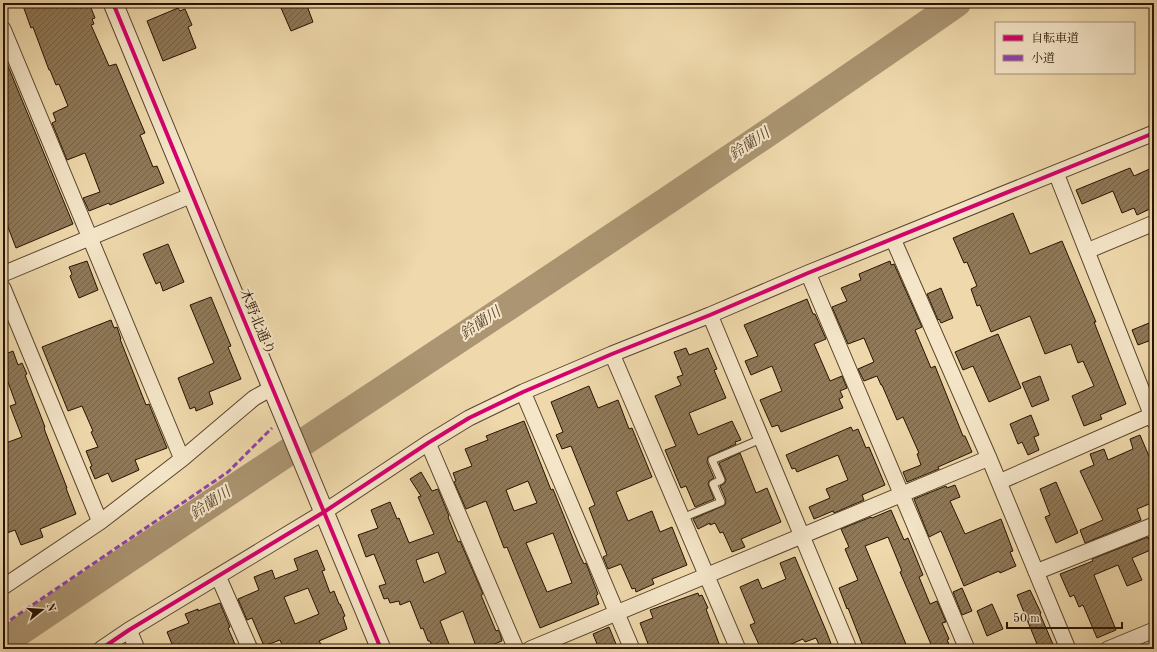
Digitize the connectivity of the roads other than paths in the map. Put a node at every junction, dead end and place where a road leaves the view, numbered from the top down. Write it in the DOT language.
graph roads {
  1 [pos="113,3"];
  2 [pos="3,29"];
  3 [pos="1154,133"];
  4 [pos="1056,173"];
  5 [pos="192,195"];
  6 [pos="1154,223"];
  7 [pos="90,238"];
  8 [pos="893,239"];
  9 [pos="1087,251"];
  10 [pos="808,273"];
  11 [pos="3,274"];
  12 [pos="3,288"];
  13 [pos="710,316"];
  14 [pos="612,354"];
  15 [pos="272,388"];
  16 [pos="523,392"];
  17 [pos="1153,418"];
  18 [pos="762,439"];
  19 [pos="428,443"];
  20 [pos="989,458"];
  21 [pos="182,459"];
  22 [pos="999,482"];
  23 [pos="902,494"];
  24 [pos="324,512"];
  25 [pos="682,518"];
  26 [pos="100,522"];
  27 [pos="1154,525"];
  28 [pos="802,536"];
  29 [pos="1036,572"];
  30 [pos="707,575"];
  31 [pos="218,576"];
  32 [pos="5,581"];
  33 [pos="617,613"];
  34 [pos="129,630"];
  35 [pos="1154,630"];
  36 [pos="101,649"];
  37 [pos="137,649"];
  38 [pos="250,649"];
  39 [pos="381,649"];
  40 [pos="516,649"];
  41 [pos="530,649"];
  42 [pos="632,649"];
  43 [pos="738,649"];
  44 [pos="850,649"];
  45 [pos="967,649"];
  46 [pos="1068,649"];
  47 [pos="1108,649"];
  1 -- 5 [label="street, 木野北通り"];
  2 -- 7 [label="street"];
  3 -- 4 [label="street"];
  4 -- 8 [label="street"];
  4 -- 9 [label="street"];
  5 -- 7 [label="street"];
  5 -- 15 [label="street, 木野北通り"];
  6 -- 9 [label="street"];
  7 -- 11 [label="street"];
  7 -- 21 [label="street"];
  8 -- 10 [label="street"];
  8 -- 20 [label="street"];
  9 -- 17 [label="street"];
  10 -- 13 [label="street"];
  10 -- 23 [label="street"];
  12 -- 26 [label="street"];
  13 -- 14 [label="street"];
  13 -- 18 [label="street"];
  14 -- 16 [label="street"];
  14 -- 25 [label="street"];
  15 -- 21 [label="street"];
  15 -- 24 [label="street, 木野北通り"];
  16 -- 19 [label="street"];
  16 -- 33 [label="street"];
  17 -- 22 [label="street"];
  18 -- 25 [label="lane"];
  18 -- 28 [label="street"];
  19 -- 24 [label="street"];
  19 -- 40 [label="street"];
  20 -- 22 [label="street"];
  20 -- 23 [label="street"];
  21 -- 26 [label="street"];
  22 -- 29 [label="street"];
  23 -- 28 [label="street"];
  23 -- 45 [label="street"];
  24 -- 31 [label="street"];
  24 -- 39 [label="street, 木野北通り"];
  25 -- 30 [label="street"];
  26 -- 32 [label="street"];
  27 -- 29 [label="street"];
  28 -- 30 [label="street"];
  28 -- 44 [label="street"];
  29 -- 46 [label="street"];
  30 -- 33 [label="street"];
  30 -- 43 [label="street"];
  31 -- 34 [label="street"];
  31 -- 38 [label="street"];
  33 -- 41 [label="street"];
  33 -- 42 [label="street"];
  34 -- 36 [label="street"];
  34 -- 37 [label="street"];
  35 -- 47 [label="street"];
}
